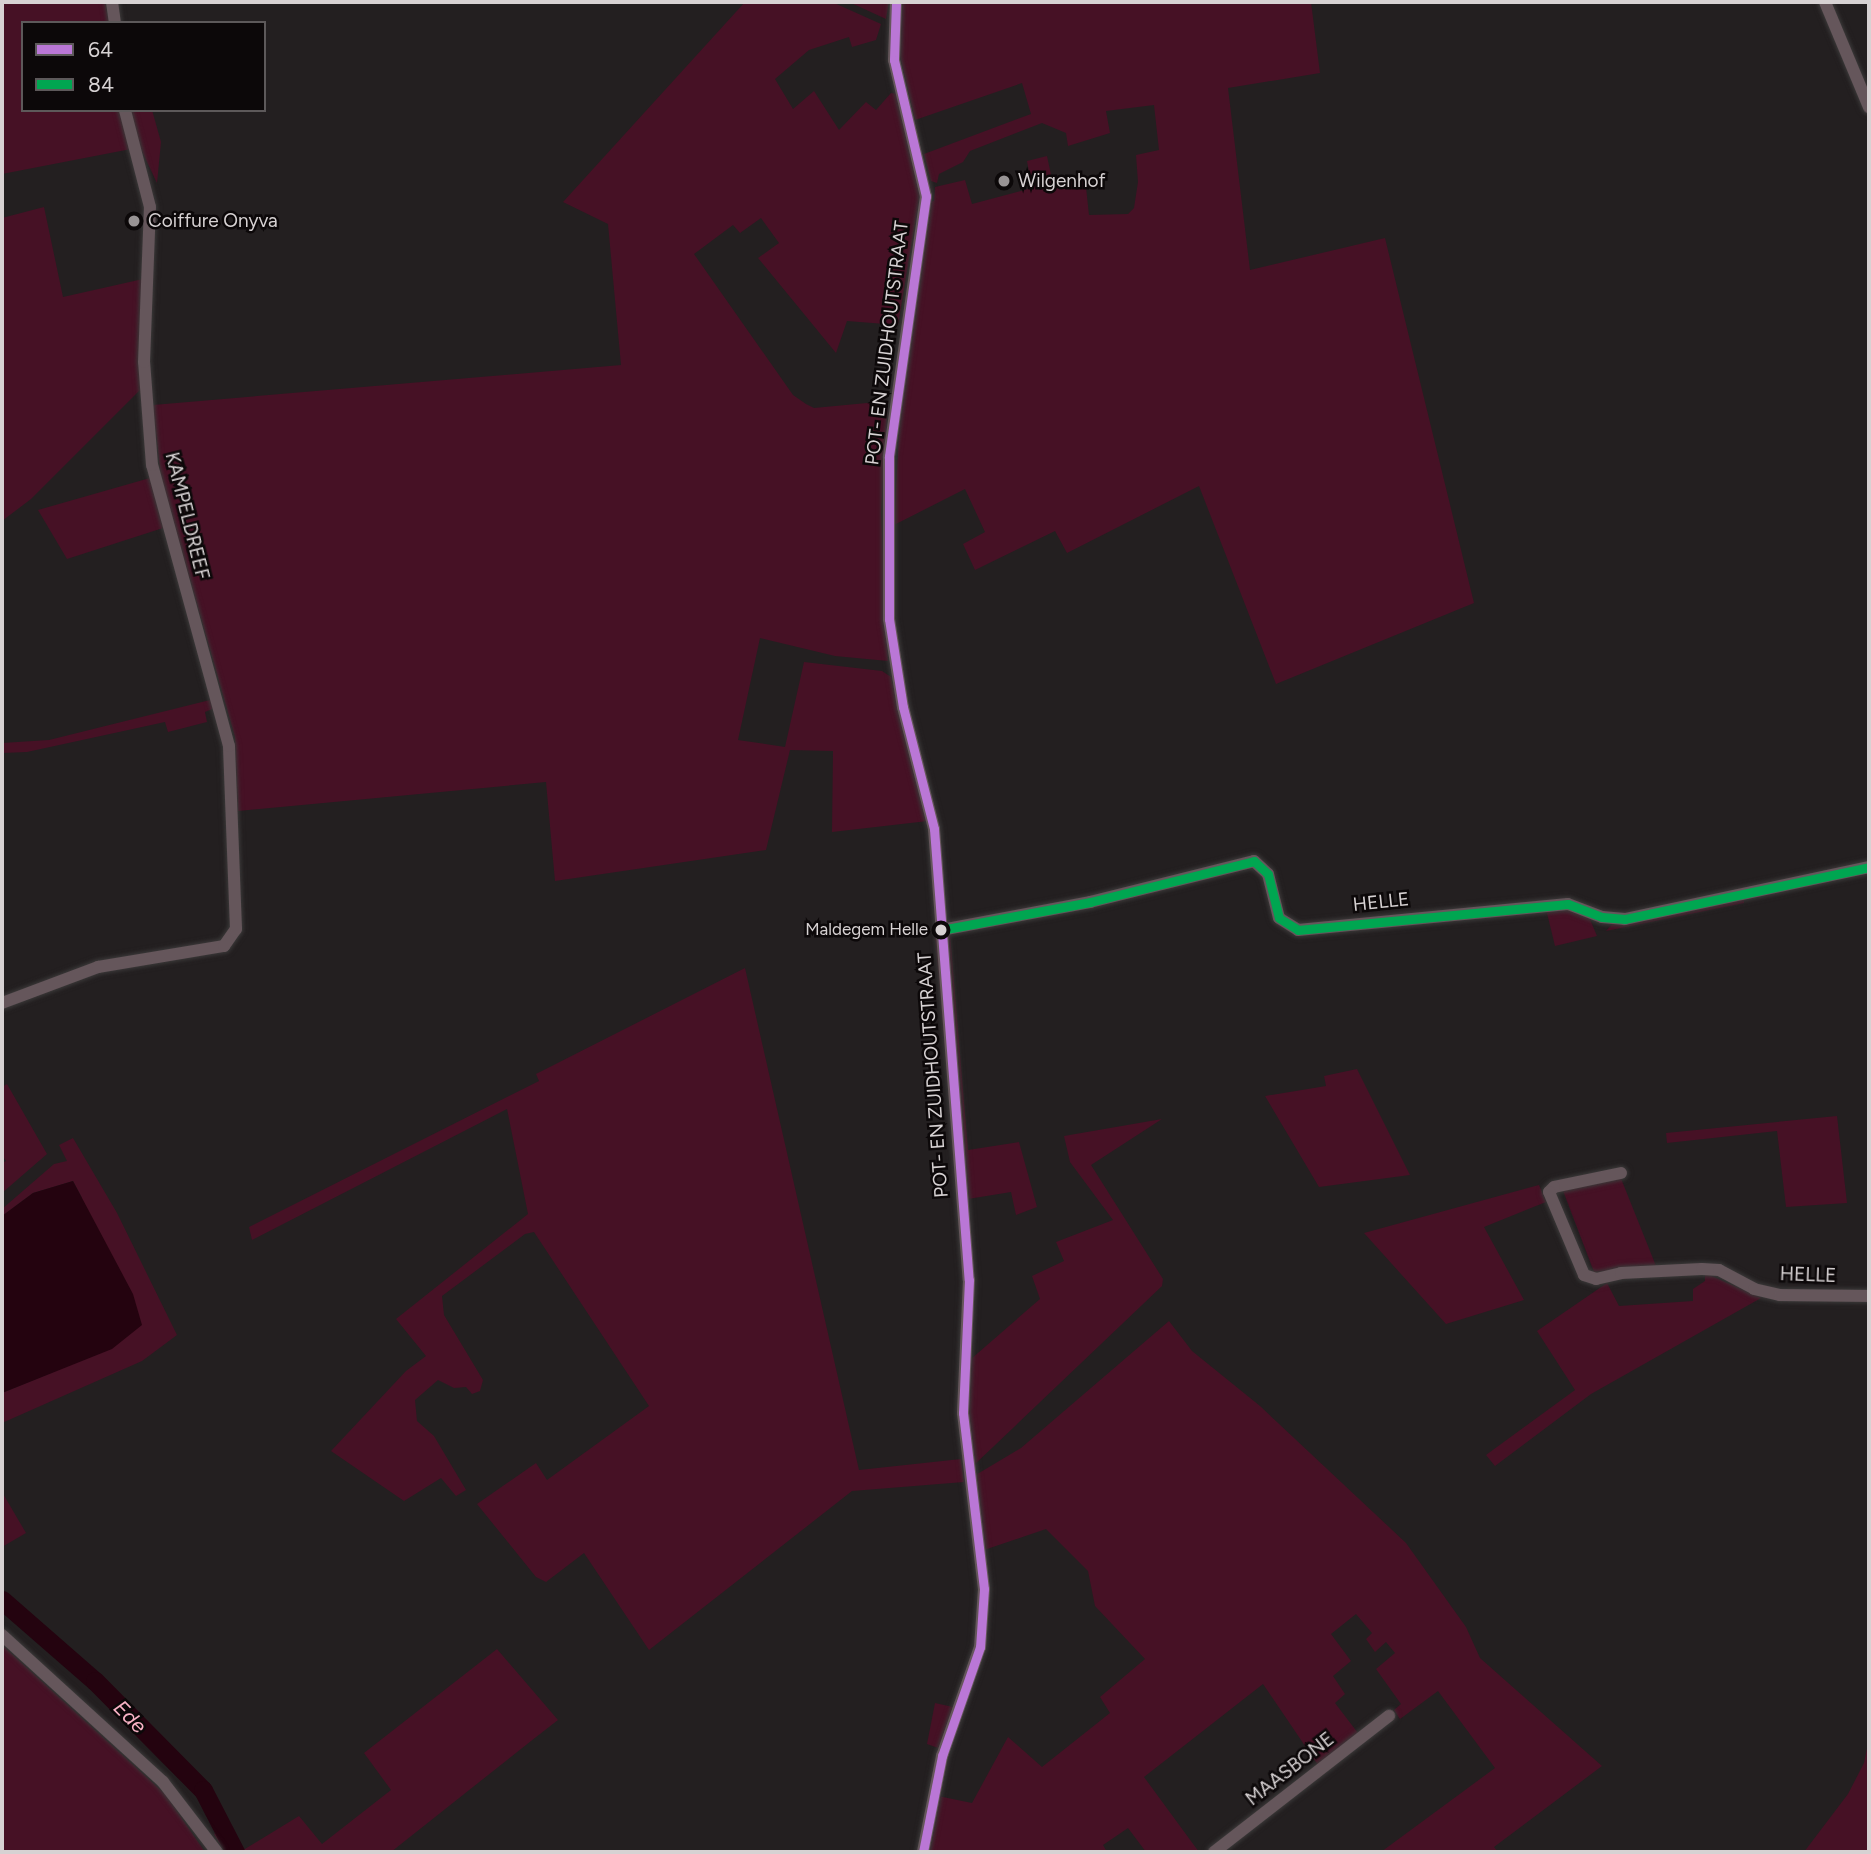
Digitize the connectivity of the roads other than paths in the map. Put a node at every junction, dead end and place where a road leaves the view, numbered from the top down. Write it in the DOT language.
graph roads {
  1 [pos="112,2"];
  2 [pos="896,2"];
  3 [pos="1825,2"];
  4 [pos="115,21"];
  5 [pos="1869,107"];
  6 [pos="126,112"];
  7 [pos="1869,867"];
  8 [pos="941,930"];
  9 [pos="2,1003"];
  10 [pos="1621,1173"];
  11 [pos="1869,1296"];
  12 [pos="2,1635"];
  13 [pos="1389,1716"];
  14 [pos="217,1852"];
  15 [pos="923,1852"];
  16 [pos="1214,1852"];
  1 -- 4 [label="street"];
  2 -- 8 [label="street, POT- EN ZUIDHOUTSTRAAT"];
  3 -- 5 [label="street"];
  6 -- 9 [label="street, KAMPELDREEF"];
  7 -- 8 [label="street, HELLE"];
  8 -- 15 [label="street, POT- EN ZUIDHOUTSTRAAT"];
  10 -- 11 [label="street, HELLE"];
  12 -- 14 [label="street"];
  13 -- 16 [label="street, MAASBONE"];
}
